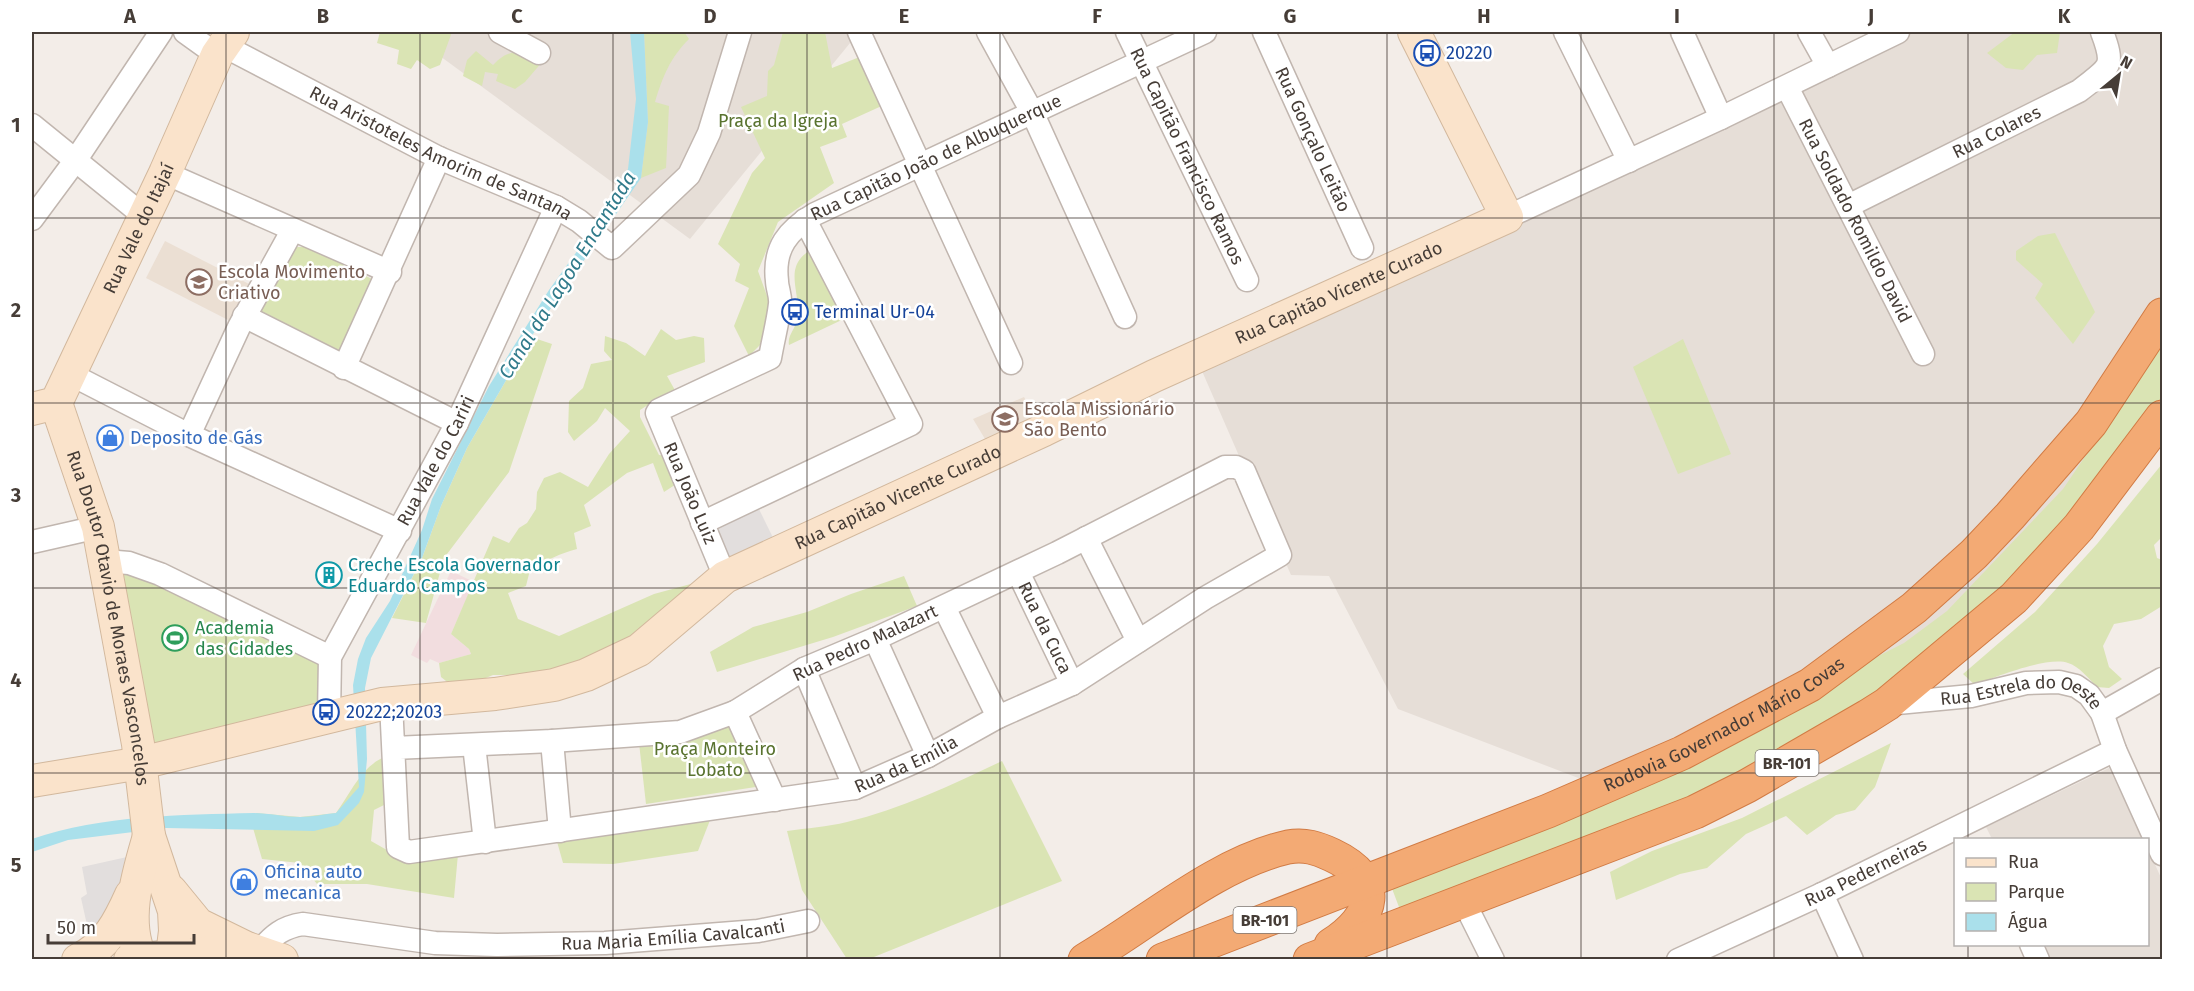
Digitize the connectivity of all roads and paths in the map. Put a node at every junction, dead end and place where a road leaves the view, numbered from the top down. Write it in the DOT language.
graph roads {
  1 [pos="161,32"];
  2 [pos="185,32"];
  3 [pos="500,32"];
  4 [pos="740,32"];
  5 [pos="859,32"];
  6 [pos="988,32"];
  7 [pos="1127,32"];
  8 [pos="1205,32"];
  9 [pos="1264,32"];
  10 [pos="1414,32"];
  11 [pos="1564,32"];
  12 [pos="1682,32"];
  13 [pos="1809,32"];
  14 [pos="1898,32"];
  15 [pos="2102,32"];
  16 [pos="225,44"];
  17 [pos="538,53"];
  18 [pos="1140,62"];
  19 [pos="1828,66"];
  20 [pos="1787,87"];
  21 [pos="1033,114"];
  22 [pos="1720,118"];
  23 [pos="32,125"];
  24 [pos="439,159"];
  25 [pos="75,161"];
  26 [pos="1629,161"];
  27 [pos="919,167"];
  28 [pos="165,173"];
  29 [pos="1848,206"];
  30 [pos="556,207"];
  31 [pos="144,216"];
  32 [pos="1506,217"];
  33 [pos="32,219"];
  34 [pos="805,219"];
  35 [pos="292,231"];
  36 [pos="1362,248"];
  37 [pos="390,272"];
  38 [pos="1247,280"];
  39 [pos="2163,315"];
  40 [pos="244,316"];
  41 [pos="1125,317"];
  42 [pos="1923,354"];
  43 [pos="1011,363"];
  44 [pos="344,368"];
  45 [pos="70,374"];
  46 [pos="44,406"];
  47 [pos="659,410"];
  48 [pos="2163,417"];
  49 [pos="457,423"];
  50 [pos="189,435"];
  51 [pos="702,524"];
  52 [pos="98,527"];
  53 [pos="400,531"];
  54 [pos="1086,538"];
  55 [pos="32,542"];
  56 [pos="1280,555"];
  57 [pos="105,561"];
  58 [pos="1018,572"];
  59 [pos="725,577"];
  60 [pos="944,606"];
  61 [pos="875,639"];
  62 [pos="1138,641"];
  63 [pos="330,657"];
  64 [pos="804,669"];
  65 [pos="2163,679"];
  66 [pos="1072,684"];
  67 [pos="1887,704"];
  68 [pos="364,708"];
  69 [pos="735,712"];
  70 [pos="2102,713"];
  71 [pos="998,717"];
  72 [pos="552,741"];
  73 [pos="474,745"];
  74 [pos="394,748"];
  75 [pos="2115,750"];
  76 [pos="928,756"];
  77 [pos="141,763"];
  78 [pos="32,781"];
  79 [pos="855,788"];
  80 [pos="775,800"];
  81 [pos="560,831"];
  82 [pos="1976,831"];
  83 [pos="1959,838"];
  84 [pos="1954,840"];
  85 [pos="485,842"];
  86 [pos="2163,855"];
  87 [pos="1376,876"];
  88 [pos="150,883"];
  89 [pos="1822,894"];
  90 [pos="1464,902"];
  91 [pos="808,921"];
  92 [pos="1404,925"];
  93 [pos="2031,946"];
  94 [pos="264,953"];
  95 [pos="153,958"];
  96 [pos="78,960"];
  97 [pos="1084,960"];
  98 [pos="1163,960"];
  99 [pos="1309,960"];
  100 [pos="1493,960"];
  101 [pos="1678,960"];
  102 [pos="1852,960"];
  103 [pos="2038,960"];
  1 -- 25 [label="street"];
  2 -- 16 [label="street, Rua Aristoteles Amorim de Santana"];
  3 -- 17 [label="street"];
  4 -- 30 [label="street, Rua Aristoteles Amorim de Santana"];
  5 -- 27 [label="street"];
  6 -- 21 [label="street"];
  7 -- 18 [label="street, Rua Capitão Francisco Ramos"];
  8 -- 18 [label="street, Rua Capitão João de Albuquerque"];
  9 -- 36 [label="street, Rua Gonçalo Leitão"];
  10 -- 32 [label="street"];
  11 -- 26 [label="street"];
  12 -- 22 [label="street"];
  13 -- 19 [label="street"];
  14 -- 19 [label="street, Rua Capitão Vicente Curado"];
  15 -- 29 [label="street, Rua Colares"];
  16 -- 24 [label="street, Rua Aristoteles Amorim de Santana"];
  16 -- 28 [label="street, Rua Vale do Itajaí"];
  18 -- 21 [label="street, Rua Capitão João de Albuquerque"];
  18 -- 38 [label="street, Rua Capitão Francisco Ramos"];
  19 -- 20 [label="street, Rua Capitão Vicente Curado"];
  20 -- 22 [label="street, Rua Capitão Vicente Curado"];
  20 -- 29 [label="street, Rua Soldado Romildo David"];
  21 -- 27 [label="street, Rua Capitão João de Albuquerque"];
  21 -- 41 [label="street"];
  22 -- 26 [label="street, Rua Capitão Vicente Curado"];
  23 -- 25 [label="street"];
  24 -- 30 [label="street, Rua Aristoteles Amorim de Santana"];
  24 -- 37 [label="street"];
  25 -- 31 [label="street"];
  25 -- 33 [label="street"];
  26 -- 32 [label="street, Rua Capitão Vicente Curado"];
  27 -- 34 [label="street, Rua Capitão João de Albuquerque"];
  27 -- 43 [label="street"];
  28 -- 31 [label="street, Rua Vale do Itajaí"];
  28 -- 35 [label="street"];
  29 -- 42 [label="street, Rua Soldado Romildo David"];
  30 -- 49 [label="street, Rua Vale do Cariri"];
  31 -- 45 [label="street, Rua Vale do Itajaí"];
  32 -- 59 [label="street, Rua Capitão Vicente Curado"];
  34 -- 47 [label="street, Rua Capitão João de Albuquerque"];
  34 -- 51 [label="street"];
  35 -- 37 [label="street"];
  35 -- 40 [label="street"];
  37 -- 44 [label="street"];
  39 -- 87 [label="highway, Rodovia Governador Mário Covas / BR-101"];
  40 -- 44 [label="street"];
  40 -- 50 [label="street"];
  44 -- 49 [label="street"];
  45 -- 46 [label="street, Rua Vale do Itajaí"];
  45 -- 50 [label="street"];
  46 -- 52 [label="street, Rua Doutor Otavio de Moraes Vasconcelos"];
  47 -- 51 [label="street, Rua João Luiz"];
  48 -- 67 [label="highway, BR-101"];
  49 -- 53 [label="street, Rua Vale do Cariri"];
  50 -- 53 [label="street"];
  51 -- 59 [label="street, Rua João Luiz"];
  52 -- 55 [label="street"];
  52 -- 57 [label="street, Rua Doutor Otavio de Moraes Vasconcelos"];
  53 -- 63 [label="street, Rua Vale do Cariri"];
  54 -- 56 [label="street, Rua Pedro Malazart"];
  54 -- 58 [label="street, Rua Pedro Malazart"];
  54 -- 62 [label="street"];
  56 -- 62 [label="street, Rua da Emília"];
  57 -- 63 [label="street"];
  57 -- 77 [label="street, Rua Doutor Otavio de Moraes Vasconcelos"];
  58 -- 60 [label="street, Rua Pedro Malazart"];
  58 -- 66 [label="street, Rua da Cuca"];
  59 -- 68 [label="street, Rua Capitão Vicente Curado"];
  60 -- 61 [label="street, Rua Pedro Malazart"];
  60 -- 71 [label="street"];
  61 -- 64 [label="street, Rua Pedro Malazart"];
  61 -- 76 [label="street"];
  62 -- 66 [label="street, Rua da Emília"];
  63 -- 68 [label="street, Rua Vale do Cariri"];
  64 -- 69 [label="street, Rua Pedro Malazart"];
  64 -- 79 [label="street"];
  65 -- 70 [label="street"];
  66 -- 71 [label="street, Rua da Emília"];
  67 -- 70 [label="street, Rua Estrela do Oeste"];
  67 -- 90 [label="highway, BR-101"];
  68 -- 74 [label="street, Rua da Emília"];
  68 -- 77 [label="street, Rua Capitão Vicente Curado"];
  69 -- 72 [label="street, Rua Pedro Malazart"];
  69 -- 80 [label="street"];
  70 -- 75 [label="street, Rua Estrela do Oeste"];
  71 -- 76 [label="street, Rua da Emília"];
  72 -- 73 [label="street, Rua Pedro Malazart"];
  72 -- 81 [label="street"];
  73 -- 74 [label="street, Rua Pedro Malazart"];
  73 -- 85 [label="street"];
  74 -- 85 [label="street, Rua da Emília"];
  75 -- 82 [label="street, Rua Pederneiras"];
  75 -- 86 [label="street, Rua Estrela do Oeste"];
  76 -- 79 [label="street, Rua da Emília"];
  77 -- 78 [label="street"];
  77 -- 88 [label="street, Rua Doutor Otavio de Moraes Vasconcelos"];
  79 -- 80 [label="street, Rua da Emília"];
  80 -- 81 [label="street, Rua da Emília"];
  81 -- 85 [label="street, Rua da Emília"];
  82 -- 83 [label="street, Rua Pederneiras"];
  84 -- 89 [label="street, Rua Pederneiras"];
  87 -- 92 [label="highway"];
  87 -- 97 [label="highway"];
  87 -- 98 [label="highway, Rodovia Governador Mário Covas / BR-101"];
  87 -- 99 [label="highway"];
  88 -- 94 [label="street"];
  88 -- 95 [label="street, Rua Doutor Otavio de Moraes Vasconcelos"];
  88 -- 95 [label="street, Rua Doutor Otavio de Moraes Vasconcelos"];
  88 -- 96 [label="street"];
  89 -- 101 [label="street, Rua Pederneiras"];
  89 -- 102 [label="street"];
  90 -- 92 [label="highway, BR-101"];
  90 -- 100 [label="street"];
  91 -- 94 [label="street, Rua Maria Emília Cavalcanti"];
  92 -- 99 [label="highway, BR-101"];
  93 -- 103 [label="street"];
  94 -- 95 [label="street"];
}
